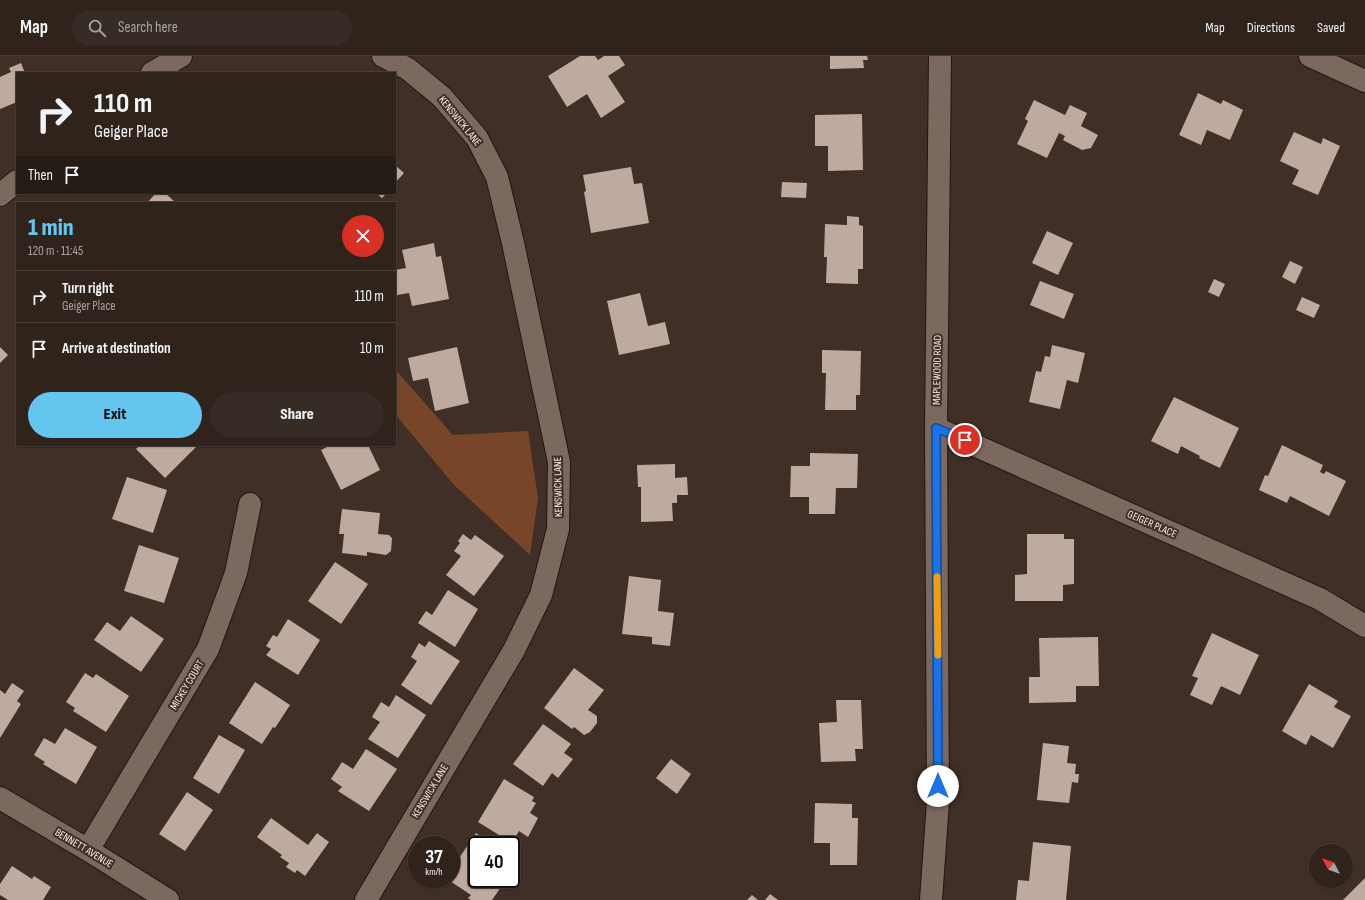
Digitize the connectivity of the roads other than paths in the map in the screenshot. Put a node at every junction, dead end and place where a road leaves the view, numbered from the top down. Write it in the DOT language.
graph roads {
  1 [pos="181,56"];
  2 [pos="383,56"];
  3 [pos="940,56"];
  4 [pos="1310,56"];
  5 [pos="154,72"];
  6 [pos="1365,81"];
  7 [pos="16,182"];
  8 [pos="0,195"];
  9 [pos="936,428"];
  10 [pos="250,504"];
  11 [pos="1365,626"];
  12 [pos="0,798"];
  13 [pos="88,850"];
  14 [pos="168,900"];
  15 [pos="366,900"];
  16 [pos="932,900"];
  1 -- 5 [label="street"];
  2 -- 15 [label="street, KENSWICK LANE"];
  3 -- 9 [label="street, MAPLEWOOD ROAD"];
  4 -- 6 [label="street"];
  7 -- 8 [label="street"];
  9 -- 11 [label="street, GEIGER PLACE"];
  9 -- 16 [label="street, MAPLEWOOD ROAD"];
  10 -- 13 [label="street, MICKEY COURT"];
  12 -- 13 [label="street, BENNETT AVENUE"];
  13 -- 14 [label="street, BENNETT AVENUE"];
}
